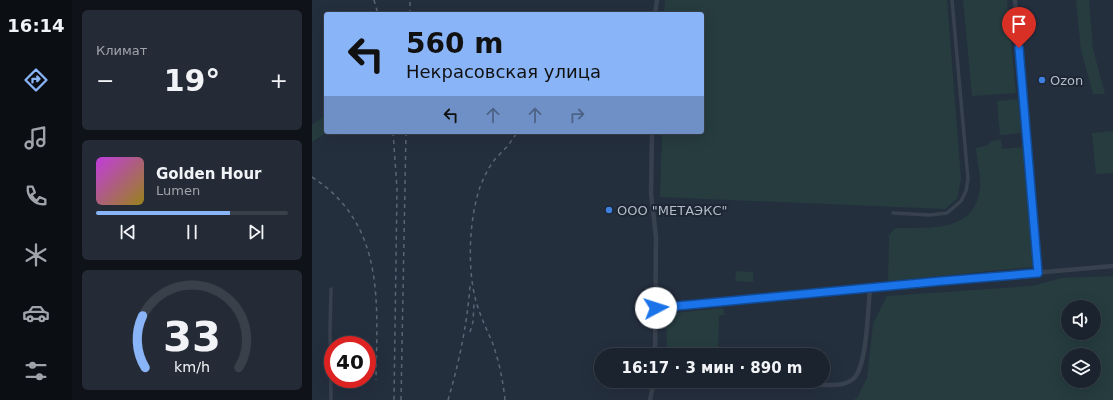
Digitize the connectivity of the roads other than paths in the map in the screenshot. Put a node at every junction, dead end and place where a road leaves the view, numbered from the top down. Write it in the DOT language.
graph roads {
  1 [pos="656,0"];
  2 [pos="952,0"];
  3 [pos="1015,0"];
  4 [pos="655,12"];
  5 [pos="652,134"];
  6 [pos="893,213"];
  7 [pos="1113,266"];
  8 [pos="1038,273"];
  9 [pos="870,288"];
  10 [pos="331,289"];
  11 [pos="656,308"];
  12 [pos="655,348"];
  13 [pos="830,385"];
  14 [pos="653,388"];
  15 [pos="331,400"];
  16 [pos="650,400"];
  1 -- 4 [label="street"];
  2 -- 6 [label="street"];
  3 -- 8 [label="street"];
  5 -- 11 [label="street"];
  7 -- 8 [label="street"];
  8 -- 9 [label="street"];
  9 -- 11 [label="street"];
  9 -- 13 [label="street"];
  10 -- 15 [label="street"];
  11 -- 12 [label="street"];
  14 -- 16 [label="street"];
}
